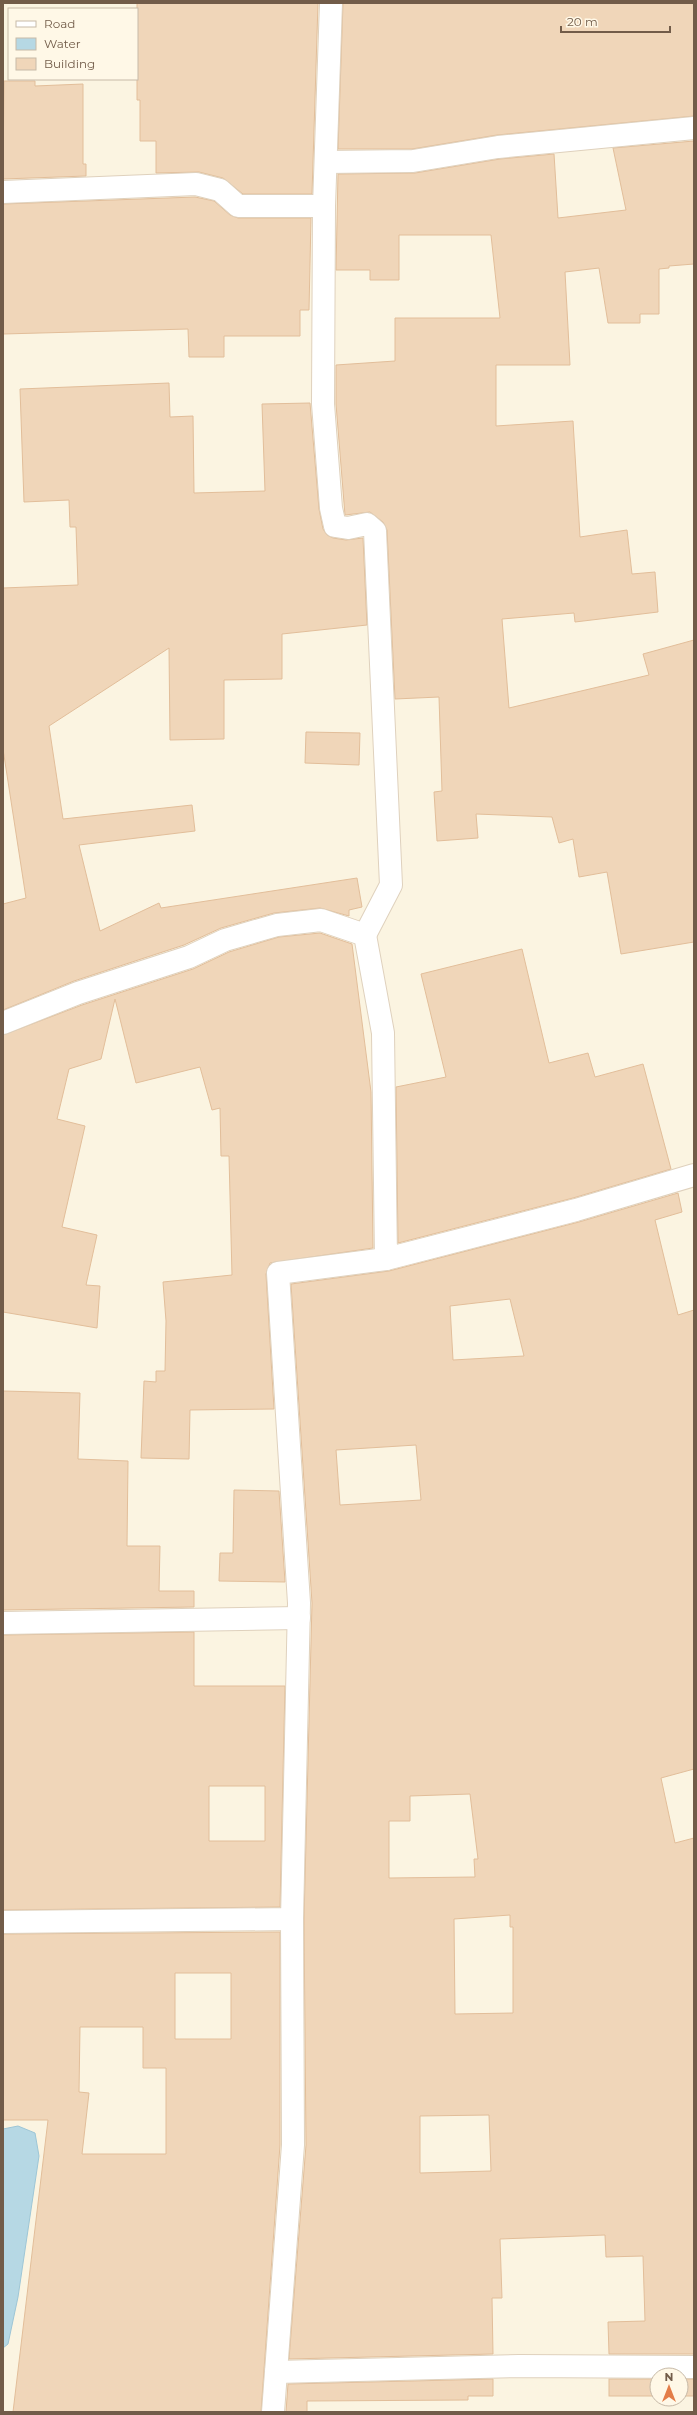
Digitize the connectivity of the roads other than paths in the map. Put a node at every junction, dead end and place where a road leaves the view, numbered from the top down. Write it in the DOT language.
graph roads {
  1 [pos="331,3"];
  2 [pos="694,128"];
  3 [pos="326,162"];
  4 [pos="3,192"];
  5 [pos="324,206"];
  6 [pos="365,935"];
  7 [pos="3,1023"];
  8 [pos="694,1175"];
  9 [pos="386,1259"];
  10 [pos="299,1618"];
  11 [pos="3,1623"];
  12 [pos="292,1919"];
  13 [pos="3,1922"];
  14 [pos="694,2367"];
  15 [pos="276,2372"];
  16 [pos="272,2412"];
  1 -- 3 [label="street"];
  2 -- 3 [label="street"];
  3 -- 5 [label="street"];
  4 -- 5 [label="street"];
  5 -- 6 [label="street"];
  6 -- 7 [label="street"];
  6 -- 9 [label="street"];
  8 -- 9 [label="street"];
  9 -- 10 [label="street"];
  10 -- 11 [label="street"];
  10 -- 12 [label="street"];
  12 -- 13 [label="street"];
  12 -- 15 [label="street"];
  14 -- 15 [label="street"];
  15 -- 16 [label="street"];
}
